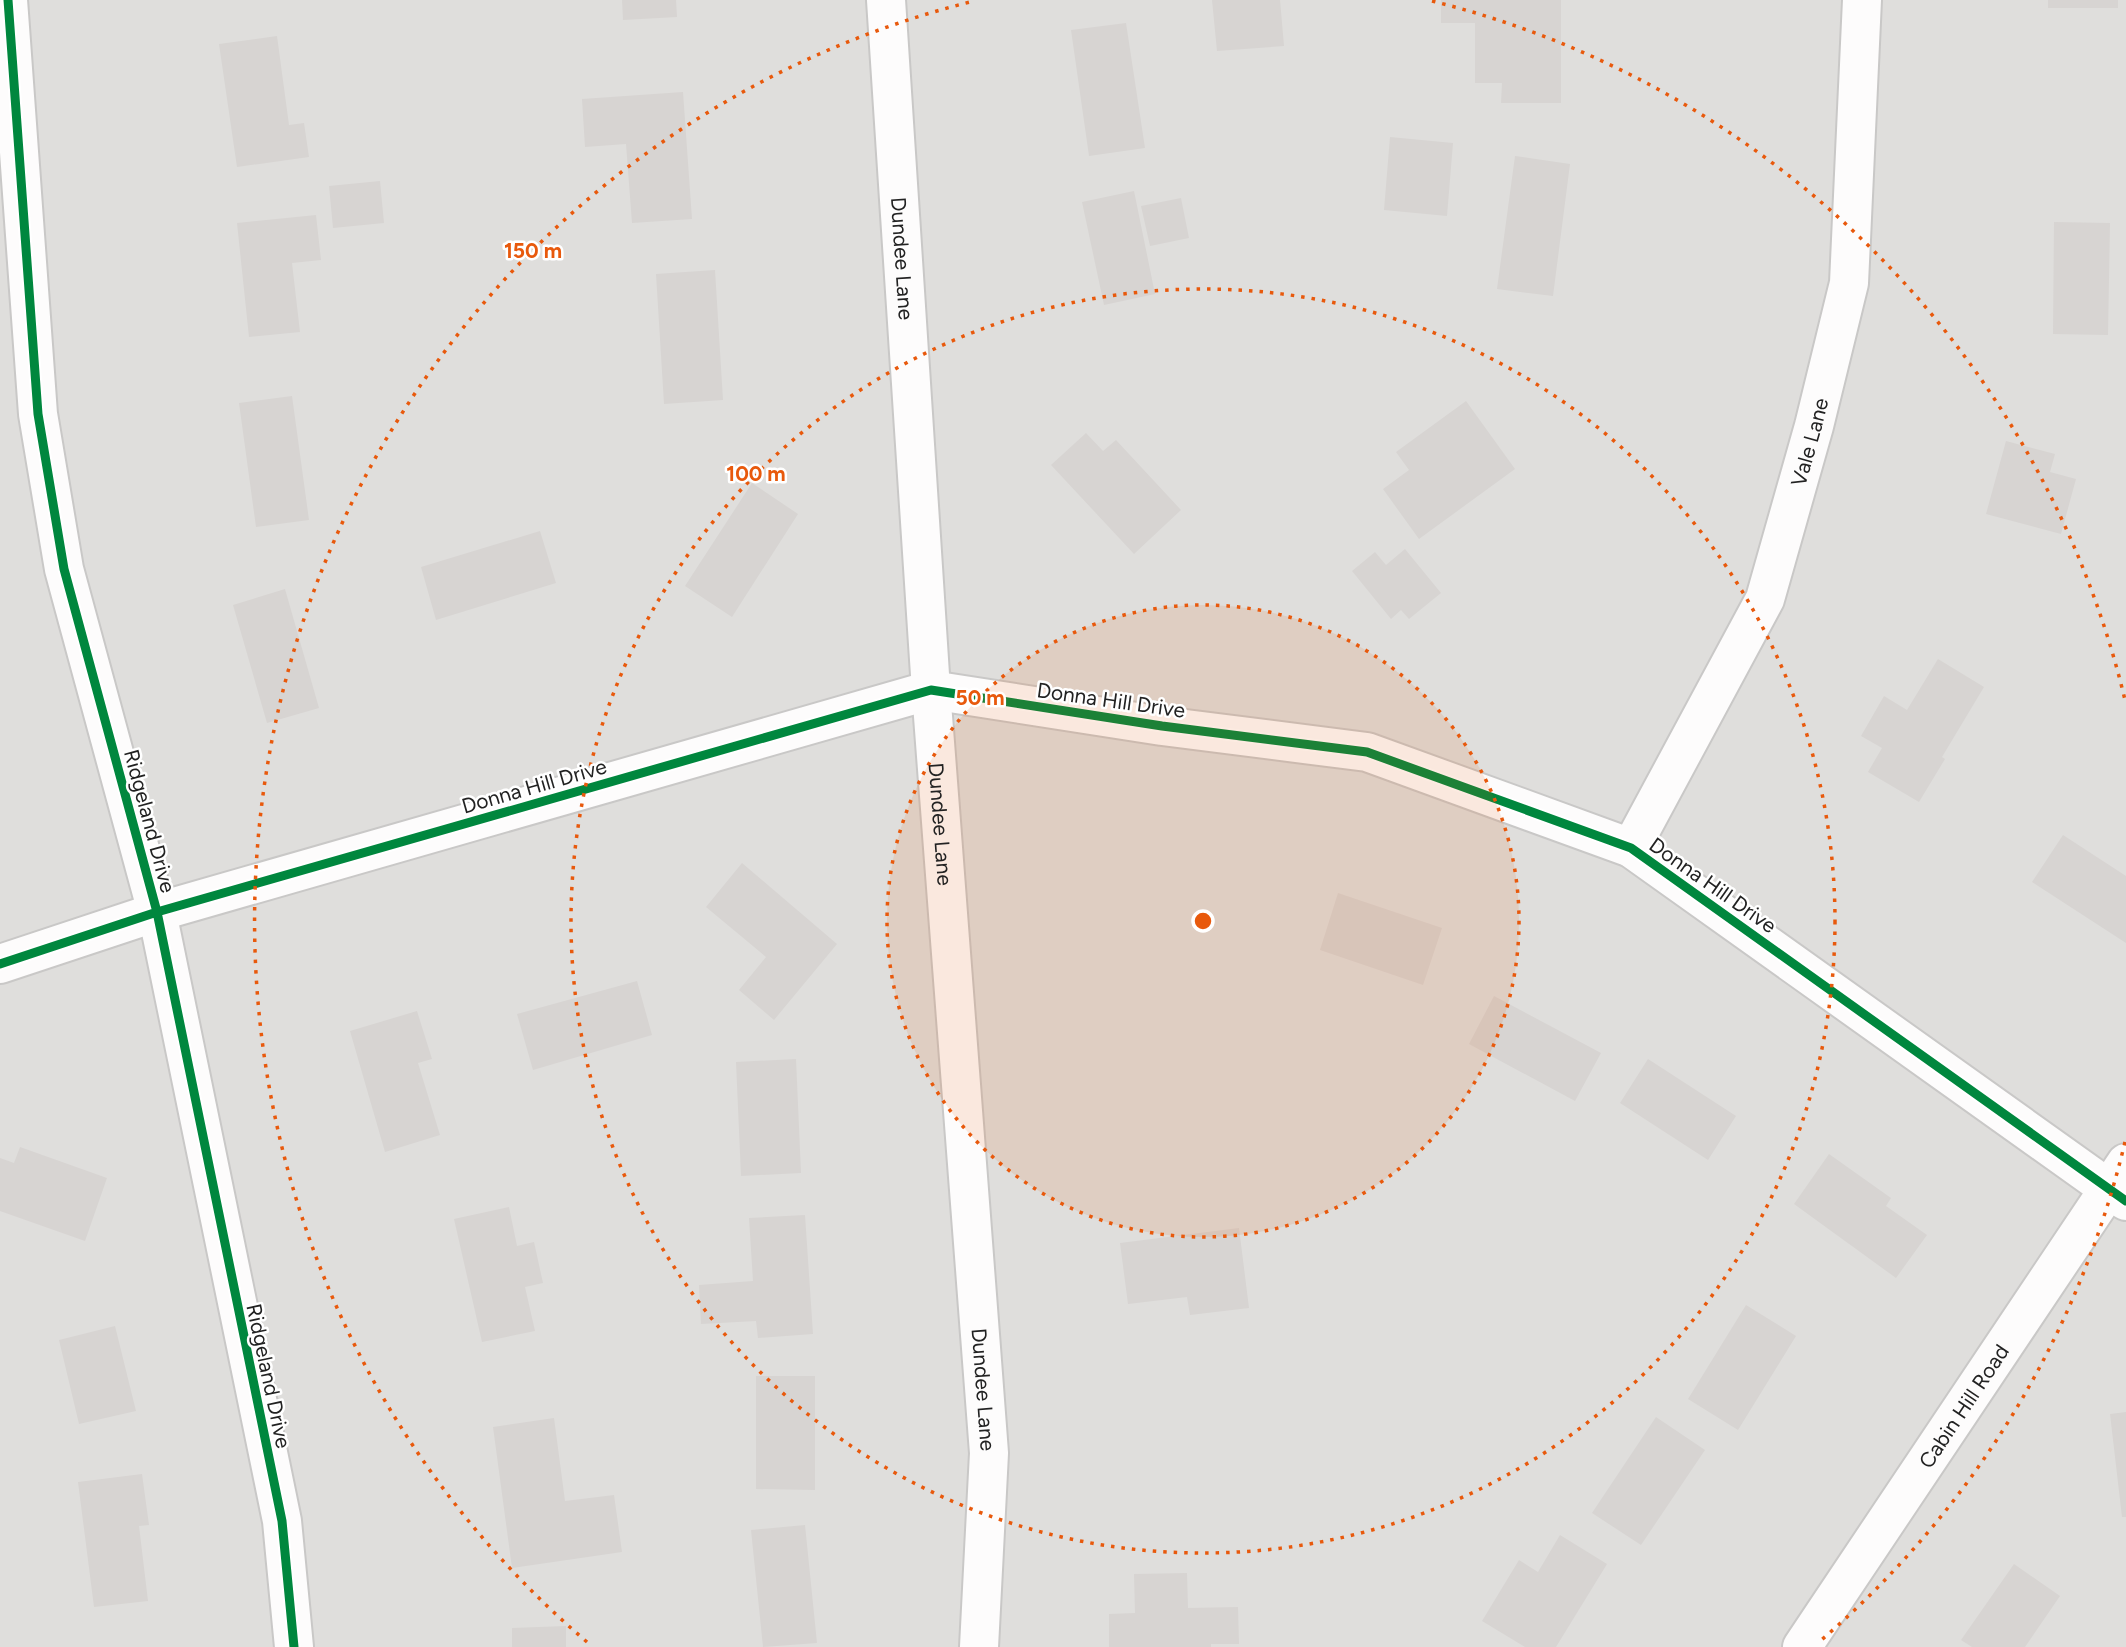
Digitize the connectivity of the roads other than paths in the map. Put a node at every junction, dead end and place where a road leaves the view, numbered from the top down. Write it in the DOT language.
graph roads {
  1 [pos="8,0"];
  2 [pos="886,0"];
  3 [pos="1862,0"];
  4 [pos="931,691"];
  5 [pos="1631,848"];
  6 [pos="156,912"];
  7 [pos="0,964"];
  8 [pos="2120,1184"];
  9 [pos="294,1647"];
  10 [pos="979,1647"];
  11 [pos="1802,1647"];
  1 -- 6 [label="street, Ridgeland Drive"];
  2 -- 4 [label="street, Dundee Lane"];
  3 -- 5 [label="street, Vale Lane"];
  4 -- 5 [label="street, Donna Hill Drive"];
  4 -- 6 [label="street, Donna Hill Drive"];
  4 -- 10 [label="street, Dundee Lane"];
  5 -- 8 [label="street, Donna Hill Drive"];
  6 -- 7 [label="street, Donna Hill Drive"];
  6 -- 9 [label="street, Ridgeland Drive"];
  8 -- 11 [label="street, Cabin Hill Road"];
}
